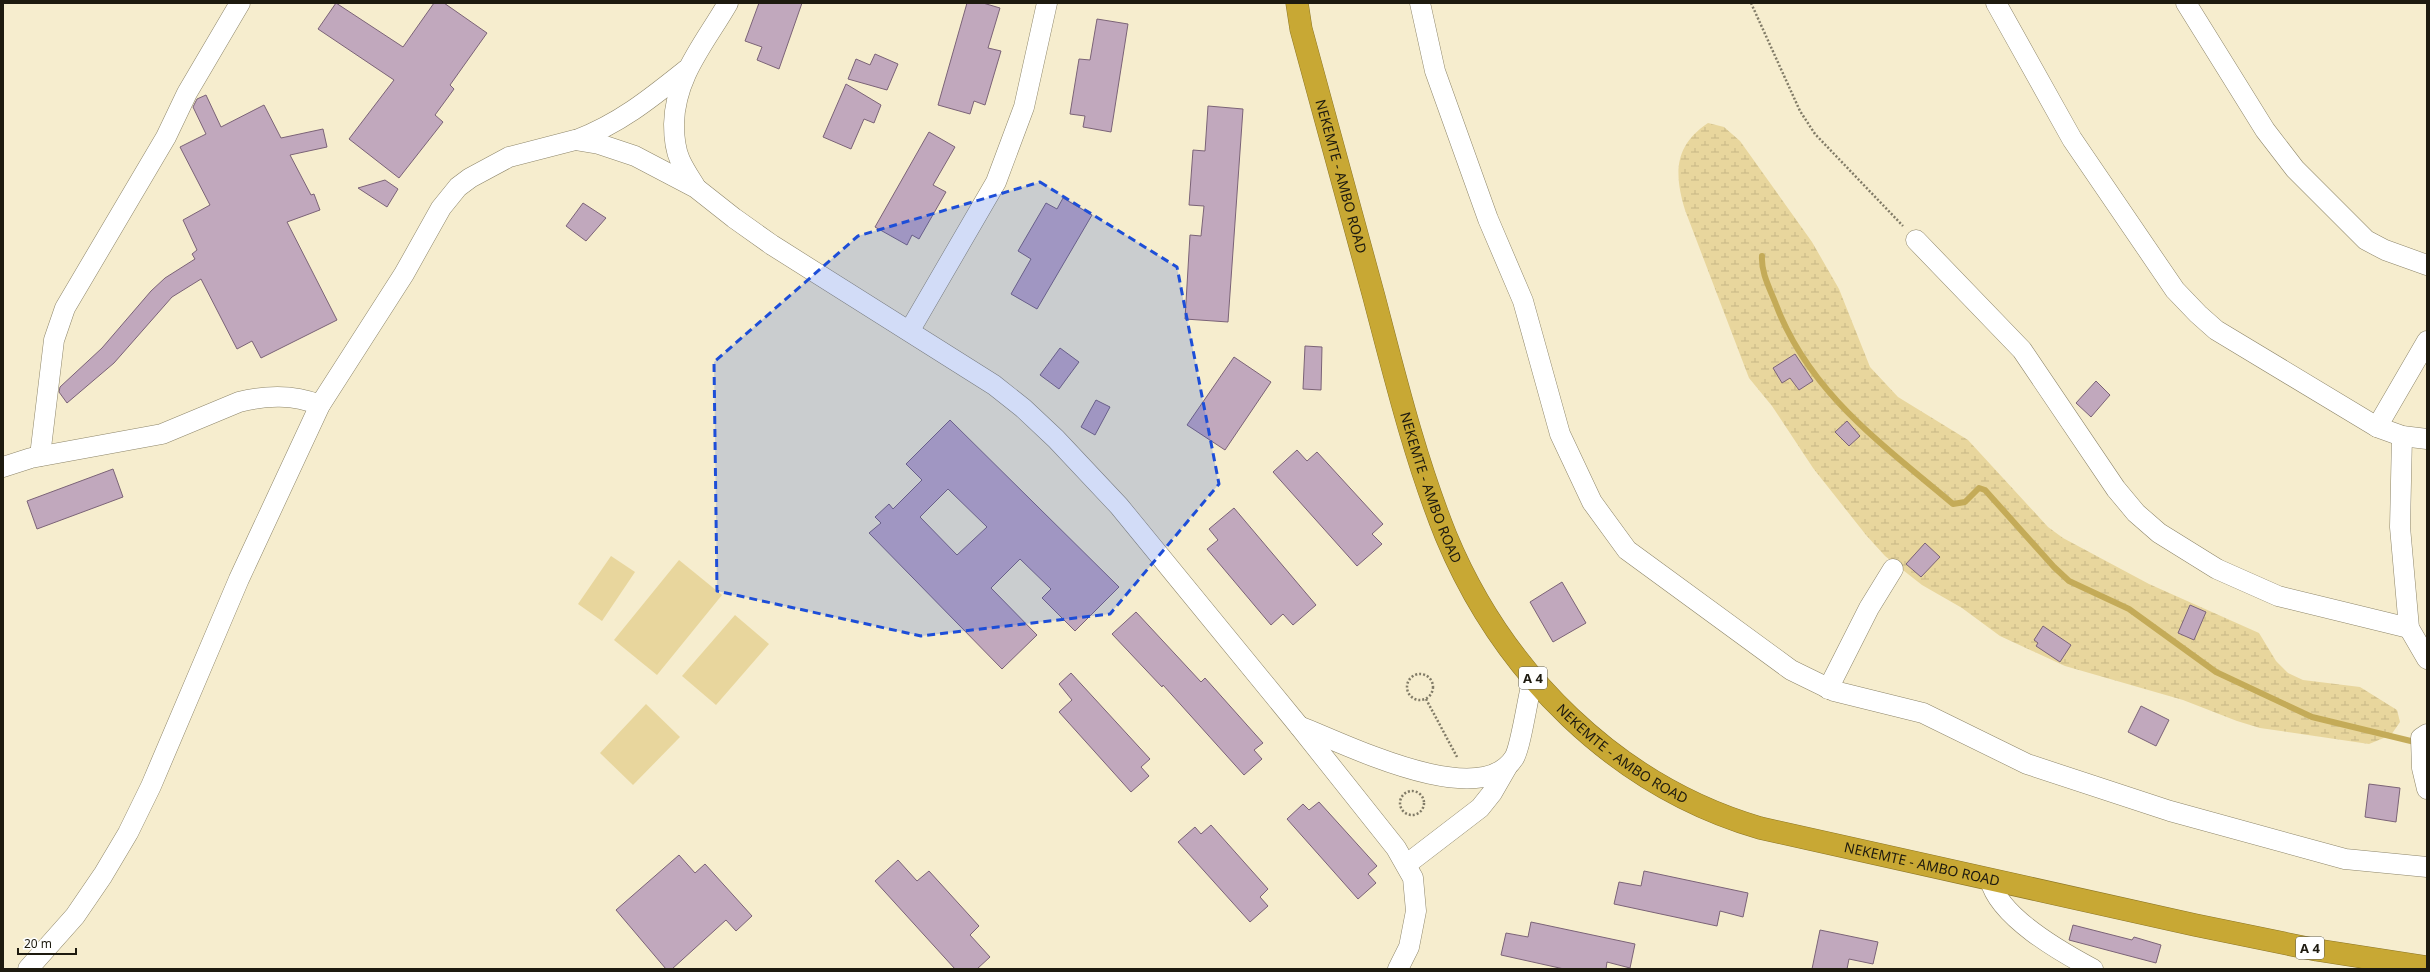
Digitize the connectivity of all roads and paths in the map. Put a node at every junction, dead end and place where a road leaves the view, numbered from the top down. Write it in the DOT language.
graph roads {
  1 [pos="240,3"];
  2 [pos="728,3"];
  3 [pos="1047,3"];
  4 [pos="1297,3"];
  5 [pos="1420,3"];
  6 [pos="1751,3"];
  7 [pos="1996,3"];
  8 [pos="2186,3"];
  9 [pos="686,70"];
  10 [pos="575,140"];
  11 [pos="696,188"];
  12 [pos="1916,240"];
  13 [pos="2427,265"];
  14 [pos="910,330"];
  15 [pos="2427,341"];
  16 [pos="320,405"];
  17 [pos="2377,427"];
  18 [pos="2402,436"];
  19 [pos="2427,440"];
  20 [pos="40,456"];
  21 [pos="3,467"];
  22 [pos="1893,570"];
  23 [pos="2409,628"];
  24 [pos="2427,659"];
  25 [pos="1533,678"];
  26 [pos="1828,689"];
  27 [pos="1426,699"];
  28 [pos="1299,726"];
  29 [pos="2423,742"];
  30 [pos="1507,767"];
  31 [pos="1468,779"];
  32 [pos="2427,789"];
  33 [pos="1414,815"];
  34 [pos="1407,864"];
  35 [pos="2427,867"];
  36 [pos="1990,880"];
  37 [pos="2427,967"];
  38 [pos="28,969"];
  39 [pos="1398,969"];
  40 [pos="2092,969"];
  1 -- 20 [label="street"];
  2 -- 9 [label="street"];
  3 -- 14 [label="street"];
  4 -- 25 [label="highway, NEKEMTE - AMBO ROAD / A 4"];
  5 -- 26 [label="street"];
  6 -- 12 [label="path"];
  7 -- 17 [label="street"];
  8 -- 13 [label="street"];
  9 -- 10 [label="street"];
  9 -- 11 [label="street"];
  10 -- 11 [label="street"];
  10 -- 16 [label="street"];
  11 -- 14 [label="street"];
  12 -- 23 [label="street"];
  14 -- 28 [label="street"];
  15 -- 17 [label="street"];
  16 -- 20 [label="street"];
  16 -- 38 [label="street"];
  17 -- 18 [label="street"];
  18 -- 19 [label="street"];
  18 -- 23 [label="street"];
  20 -- 21 [label="street"];
  22 -- 26 [label="street"];
  23 -- 24 [label="street"];
  25 -- 30 [label="street"];
  25 -- 36 [label="highway, NEKEMTE - AMBO ROAD / A 4"];
  26 -- 35 [label="street"];
  27 -- 27 [label="path"];
  27 -- 31 [label="path"];
  28 -- 31 [label="street"];
  28 -- 34 [label="street"];
  29 -- 32 [label="street"];
  30 -- 31 [label="street"];
  30 -- 34 [label="street"];
  33 -- 33 [label="path"];
  34 -- 39 [label="street"];
  36 -- 37 [label="highway, NEKEMTE - AMBO ROAD / A 4"];
  36 -- 40 [label="street"];
}
